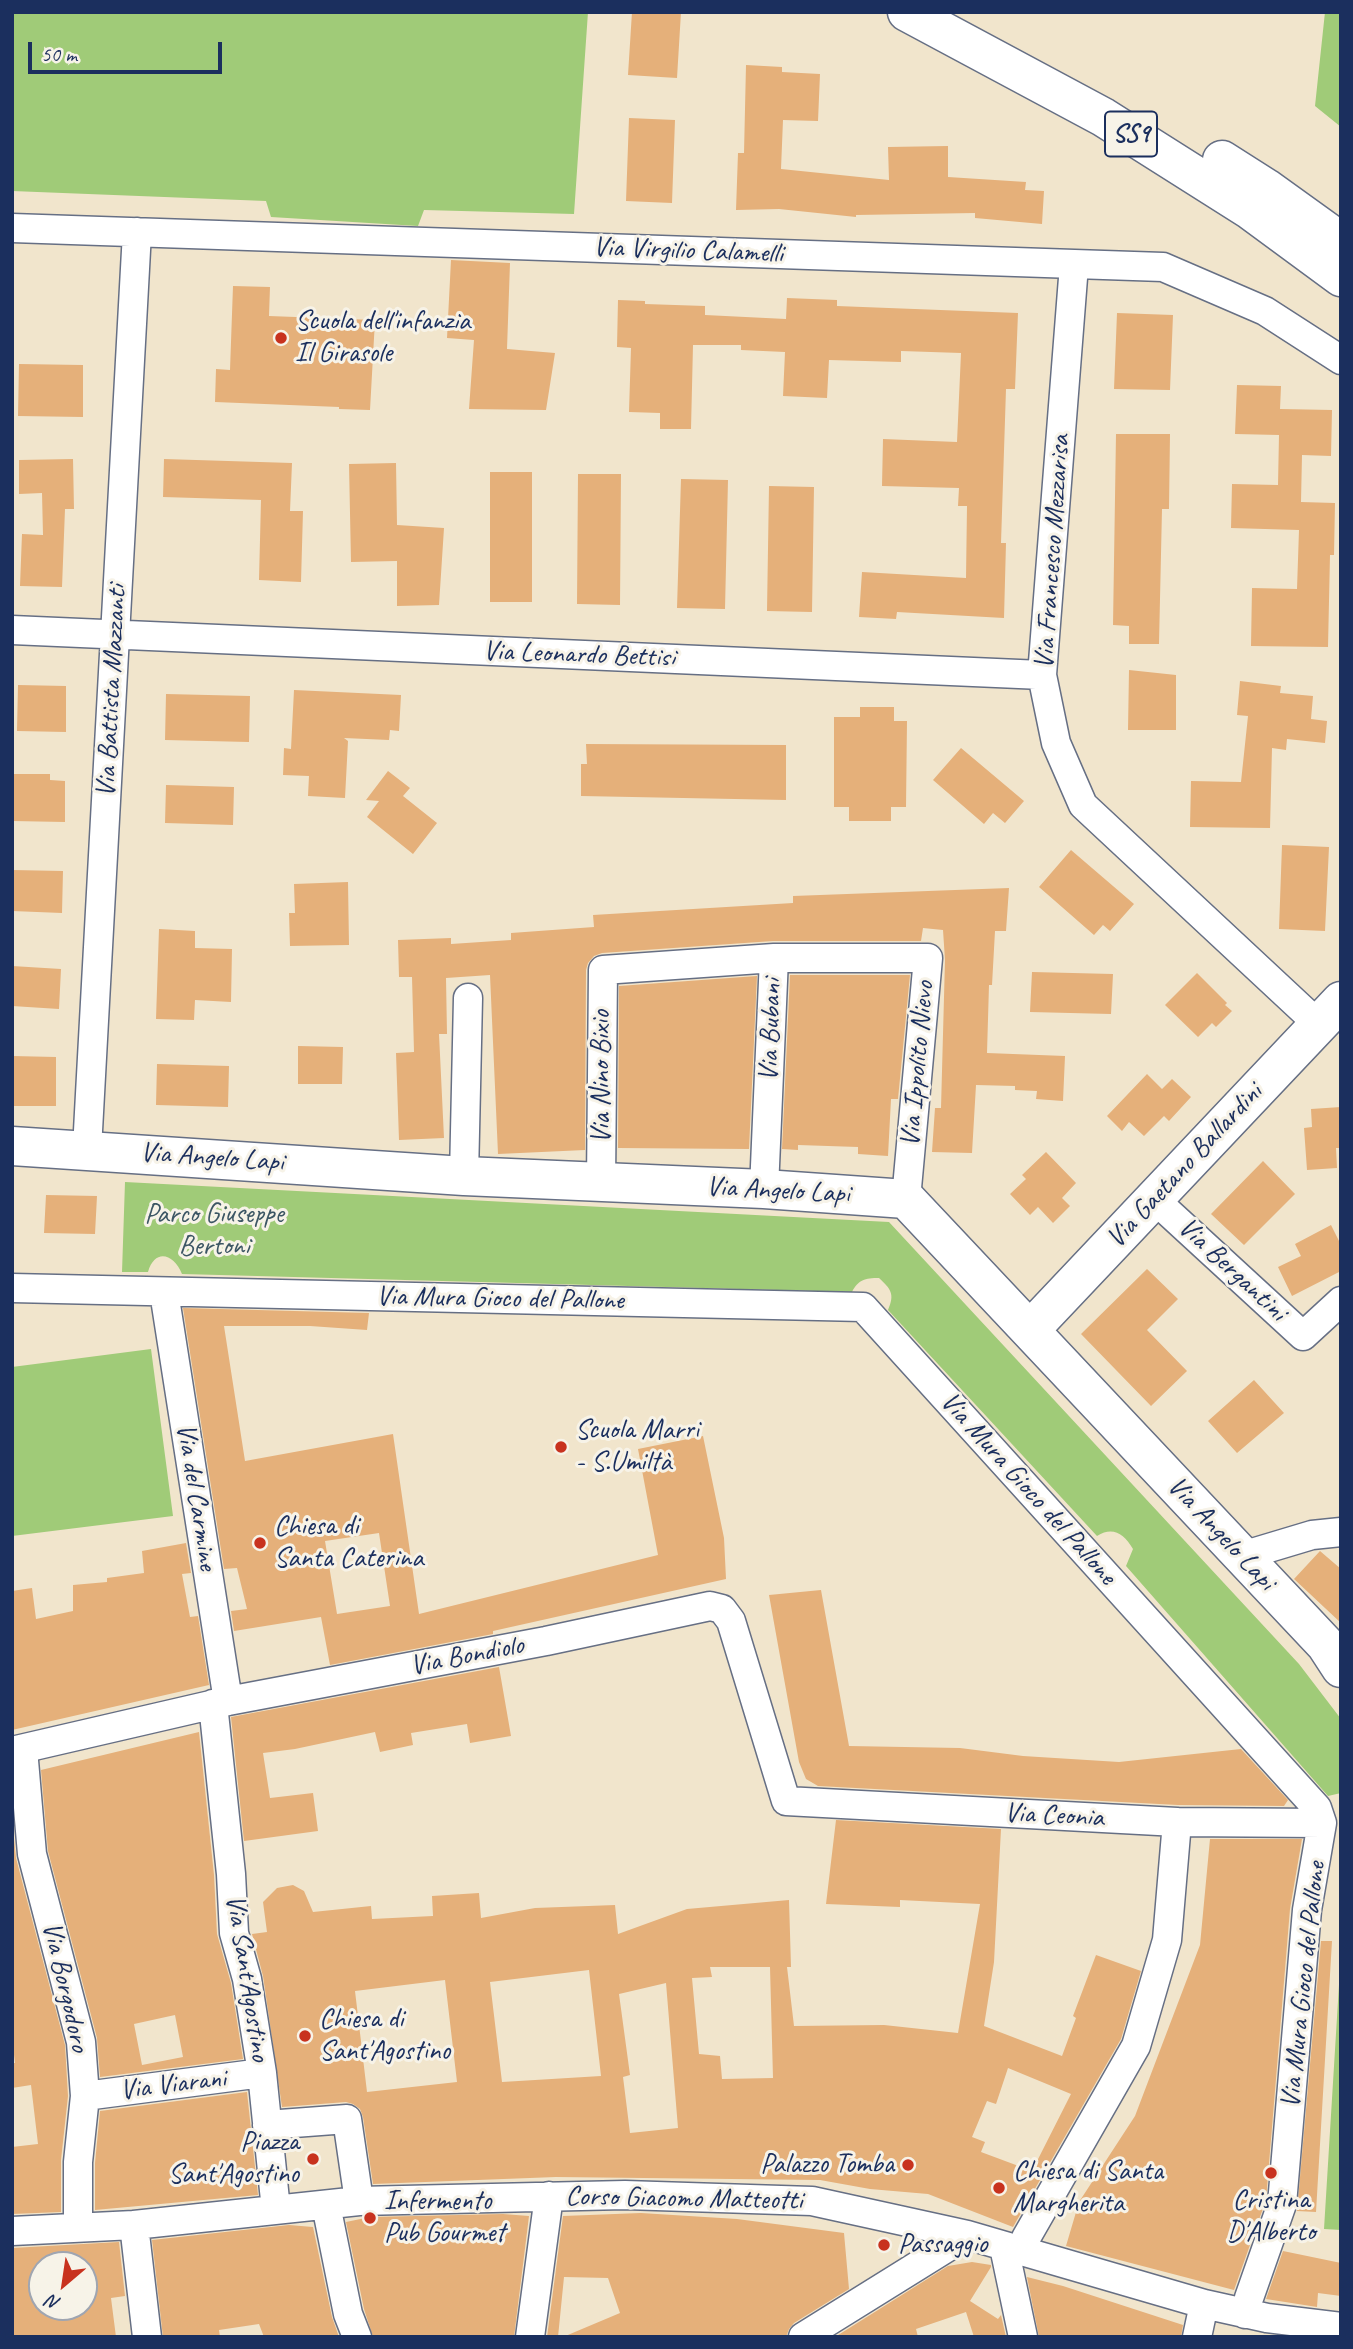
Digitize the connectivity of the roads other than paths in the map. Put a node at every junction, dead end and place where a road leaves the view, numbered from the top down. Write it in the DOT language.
graph roads {
  1 [pos="907,12"];
  2 [pos="964,12"];
  3 [pos="12,228"];
  4 [pos="137,232"];
  5 [pos="1341,242"];
  6 [pos="1074,265"];
  7 [pos="1341,277"];
  8 [pos="1341,360"];
  9 [pos="12,630"];
  10 [pos="117,635"];
  11 [pos="1042,675"];
  12 [pos="774,958"];
  13 [pos="603,970"];
  14 [pos="468,999"];
  15 [pos="1333,1024"];
  16 [pos="12,1146"];
  17 [pos="87,1149"];
  18 [pos="464,1175"];
  19 [pos="601,1183"];
  20 [pos="764,1189"];
  21 [pos="906,1199"];
  22 [pos="1154,1199"];
  23 [pos="12,1288"];
  24 [pos="164,1292"];
  25 [pos="1341,1301"];
  26 [pos="1030,1330"];
  27 [pos="1341,1532"];
  28 [pos="1242,1556"];
  29 [pos="1341,1668"];
  30 [pos="220,1702"];
  31 [pos="17,1750"];
  32 [pos="786,1801"];
  33 [pos="1177,1822"];
  34 [pos="1322,1823"];
  35 [pos="261,2073"];
  36 [pos="85,2096"];
  37 [pos="267,2125"];
  38 [pos="549,2196"];
  39 [pos="359,2201"];
  40 [pos="326,2205"];
  41 [pos="276,2210"];
  42 [pos="134,2225"];
  43 [pos="78,2227"];
  44 [pos="12,2231"];
  45 [pos="967,2235"];
  46 [pos="1013,2249"];
  47 [pos="1204,2304"];
  48 [pos="1278,2325"];
  49 [pos="1341,2327"];
  50 [pos="147,2337"];
  51 [pos="357,2337"];
  52 [pos="530,2337"];
  53 [pos="803,2337"];
  54 [pos="1023,2337"];
  55 [pos="1197,2337"];
  1 -- 7 [label="street, SS9"];
  2 -- 5 [label="street, SS9"];
  3 -- 4 [label="street, Via Virgilio Calamelli"];
  4 -- 6 [label="street, Via Virgilio Calamelli"];
  4 -- 10 [label="street, Via Battista Mazzanti"];
  6 -- 8 [label="street, Via Virgilio Calamelli"];
  6 -- 11 [label="street, Via Francesco Mezzarisa"];
  9 -- 10 [label="street, Via Leonardo Bettisi"];
  10 -- 11 [label="street, Via Leonardo Bettisi"];
  10 -- 17 [label="street, Via Battista Mazzanti"];
  11 -- 15 [label="street, Via Francesco Mezzarisa"];
  12 -- 13 [label="street, Via Bubani"];
  12 -- 20 [label="street, Via Bubani"];
  12 -- 21 [label="street, Via Ippolito Nievo"];
  13 -- 19 [label="street, Via Nino Bixio"];
  14 -- 18 [label="street"];
  15 -- 22 [label="street, Via Gaetano Ballardini"];
  16 -- 17 [label="street, Via Angelo Lapi"];
  17 -- 18 [label="street, Via Angelo Lapi"];
  18 -- 19 [label="street, Via Angelo Lapi"];
  19 -- 20 [label="street, Via Angelo Lapi"];
  20 -- 21 [label="street, Via Angelo Lapi"];
  21 -- 26 [label="street, Via Angelo Lapi"];
  22 -- 25 [label="street, Via Bergantini"];
  22 -- 26 [label="street, Via Gaetano Ballardini"];
  23 -- 24 [label="street, Via Mura Gioco del Pallone"];
  24 -- 30 [label="street, Via del Carmine"];
  24 -- 34 [label="street, Via Mura Gioco del Pallone"];
  26 -- 28 [label="street, Via Angelo Lapi"];
  27 -- 28 [label="street"];
  28 -- 29 [label="street, Via Angelo Lapi"];
  30 -- 31 [label="street, Via Bondiolo"];
  30 -- 32 [label="street, Via Bondiolo"];
  30 -- 35 [label="street, Via Sant'Agostino"];
  31 -- 36 [label="street, Via Borgodoro"];
  32 -- 33 [label="street, Via Ceonia"];
  33 -- 34 [label="street, Via Ceonia"];
  33 -- 46 [label="street"];
  34 -- 48 [label="street, Via Mura Gioco del Pallone"];
  35 -- 36 [label="street, Via Viarani"];
  35 -- 37 [label="street, Via Sant'Agostino"];
  36 -- 43 [label="street, Via Borgodoro"];
  37 -- 39 [label="street"];
  37 -- 41 [label="street, Via Sant'Agostino"];
  38 -- 39 [label="street, Corso Giacomo Matteotti"];
  38 -- 45 [label="street, Corso Giacomo Matteotti"];
  38 -- 52 [label="street"];
  39 -- 40 [label="street, Corso Giacomo Matteotti"];
  40 -- 41 [label="street, Corso Giacomo Matteotti"];
  40 -- 51 [label="street"];
  41 -- 42 [label="street, Corso Giacomo Matteotti"];
  42 -- 43 [label="street, Corso Giacomo Matteotti"];
  42 -- 50 [label="street"];
  43 -- 44 [label="street, Corso Giacomo Matteotti"];
  45 -- 46 [label="street, Corso Giacomo Matteotti"];
  45 -- 53 [label="street"];
  46 -- 47 [label="street, Corso Giacomo Matteotti"];
  46 -- 54 [label="street"];
  47 -- 48 [label="street, Corso Giacomo Matteotti"];
  47 -- 55 [label="street"];
  48 -- 49 [label="street, Corso Giacomo Matteotti"];
}
